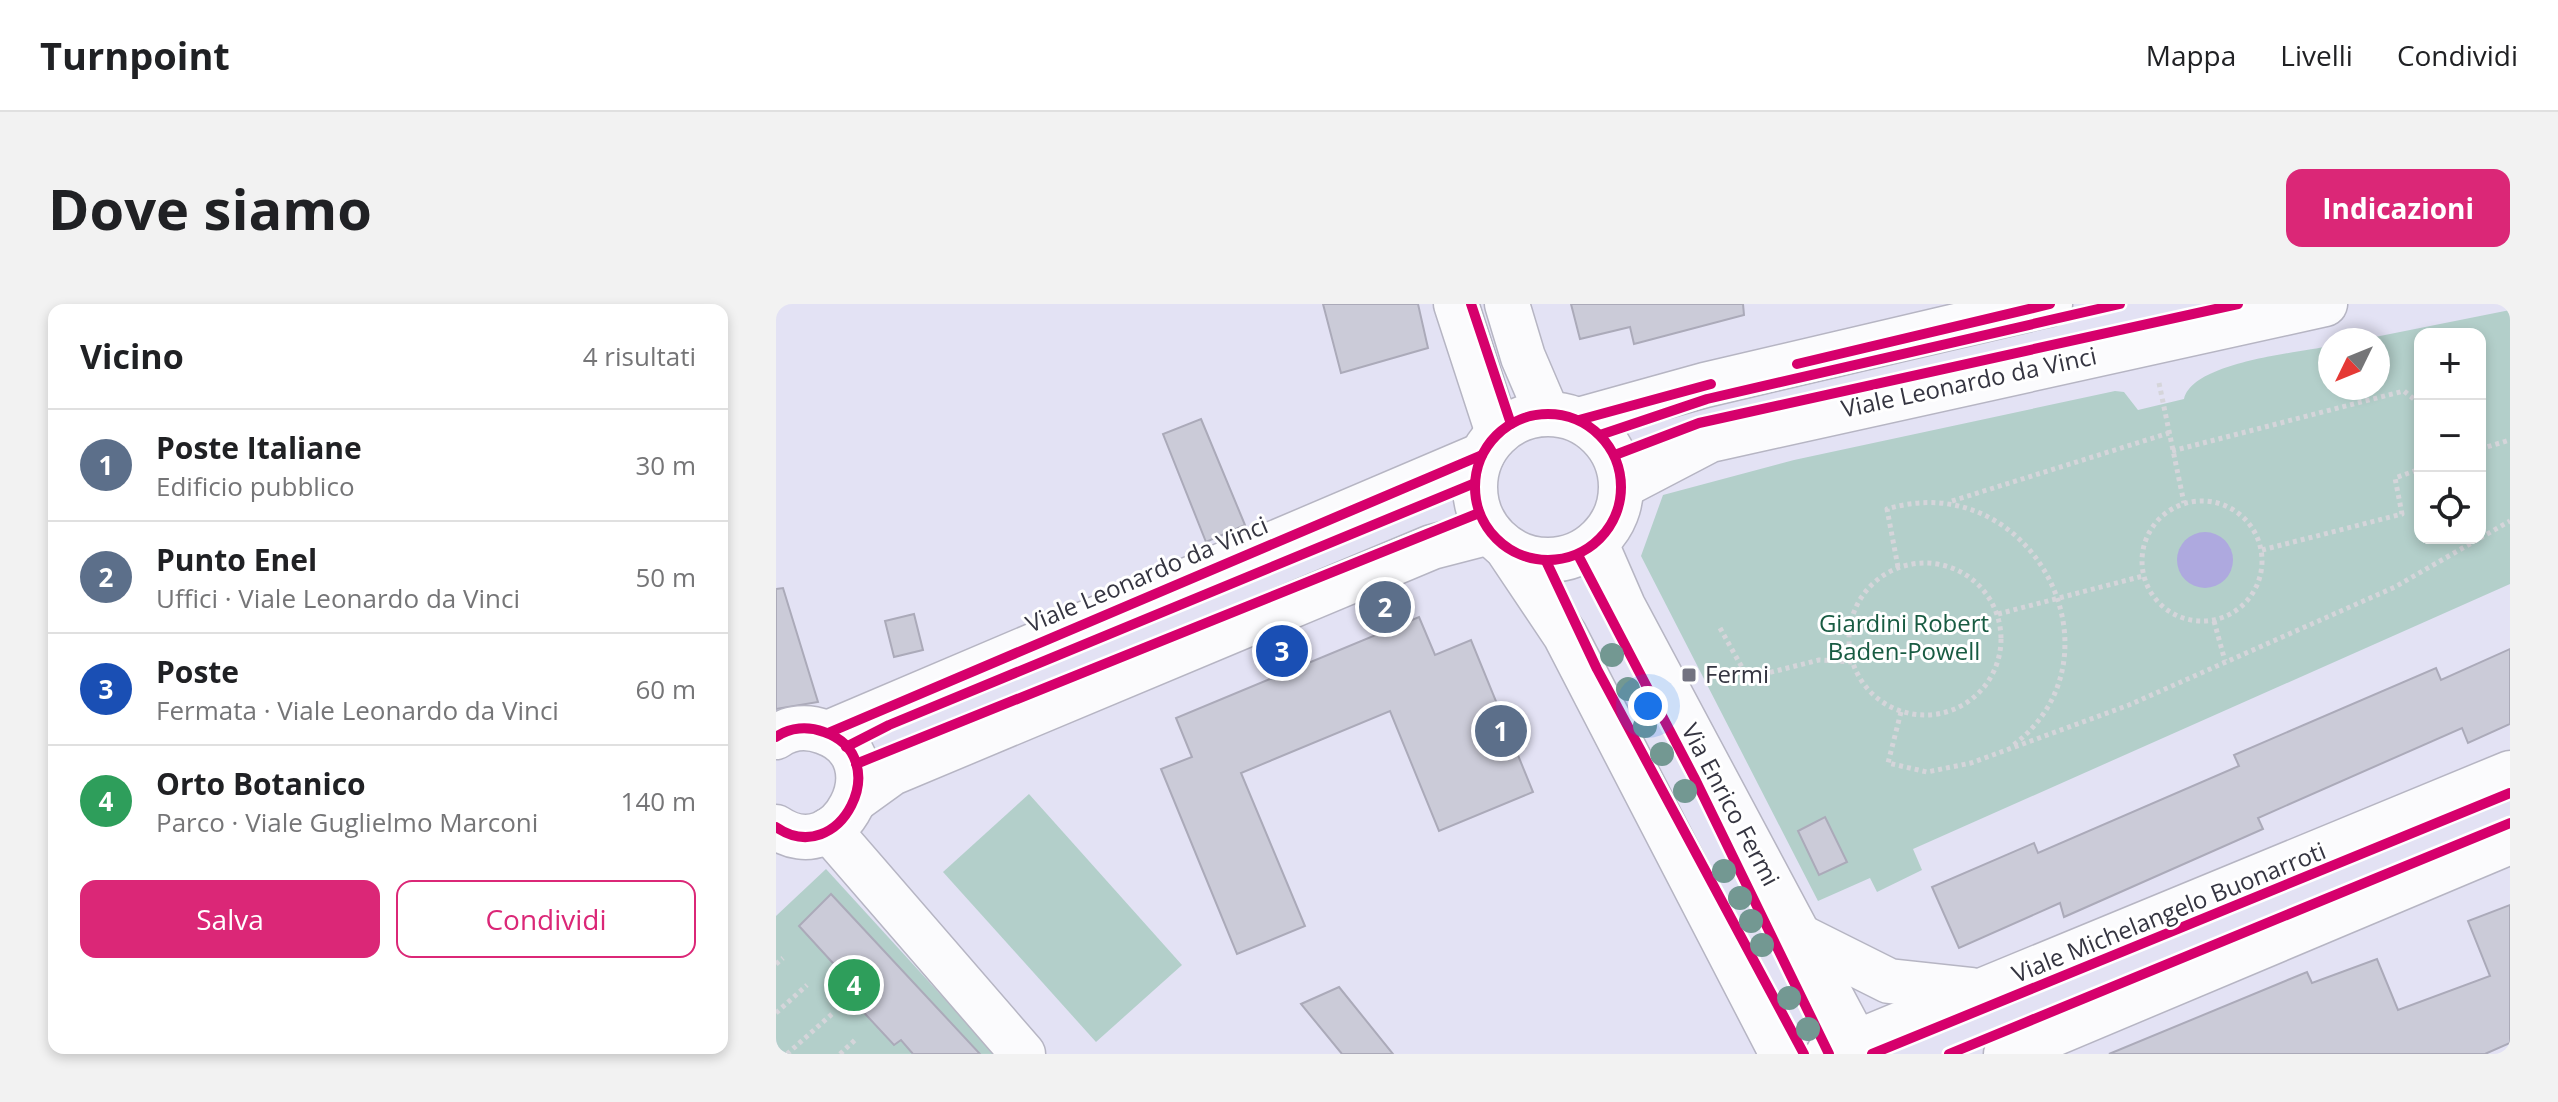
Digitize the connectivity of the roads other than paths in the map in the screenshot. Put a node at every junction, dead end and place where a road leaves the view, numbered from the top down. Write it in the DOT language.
graph roads {
  1 [pos="1456,304"];
  2 [pos="1507,304"];
  3 [pos="2050,304"];
  4 [pos="2325,304"];
  5 [pos="1563,417"];
  6 [pos="1490,444"];
  7 [pos="1622,486"];
  8 [pos="1498,539"];
  9 [pos="1596,544"];
  10 [pos="828,733"];
  11 [pos="776,737"];
  12 [pos="2510,773"];
  13 [pos="843,815"];
  14 [pos="778,830"];
  15 [pos="2510,842"];
  16 [pos="1801,937"];
  17 [pos="1978,991"];
  18 [pos="2057,1041"];
  19 [pos="1849,1050"];
  20 [pos="1023,1054"];
  21 [pos="1782,1054"];
  22 [pos="2006,1054"];
  1 -- 6 [label="street"];
  2 -- 5 [label="street"];
  3 -- 5 [label="street"];
  4 -- 7 [label="street, Viale Leonardo da Vinci"];
  5 -- 6 [label="street"];
  5 -- 7 [label="street"];
  6 -- 8 [label="street"];
  6 -- 10 [label="street, Viale Leonardo da Vinci"];
  7 -- 9 [label="street"];
  8 -- 9 [label="street"];
  8 -- 13 [label="street"];
  8 -- 21 [label="street"];
  9 -- 16 [label="street, Via Enrico Fermi"];
  10 -- 11 [label="street"];
  10 -- 13 [label="street"];
  12 -- 17 [label="street, Viale Michelangelo Buonarroti"];
  13 -- 14 [label="street"];
  13 -- 20 [label="street"];
  15 -- 18 [label="street"];
  16 -- 17 [label="street"];
  16 -- 19 [label="street, Via Enrico Fermi"];
  17 -- 19 [label="street, Viale Michelangelo Buonarroti"];
  18 -- 22 [label="street"];
}
